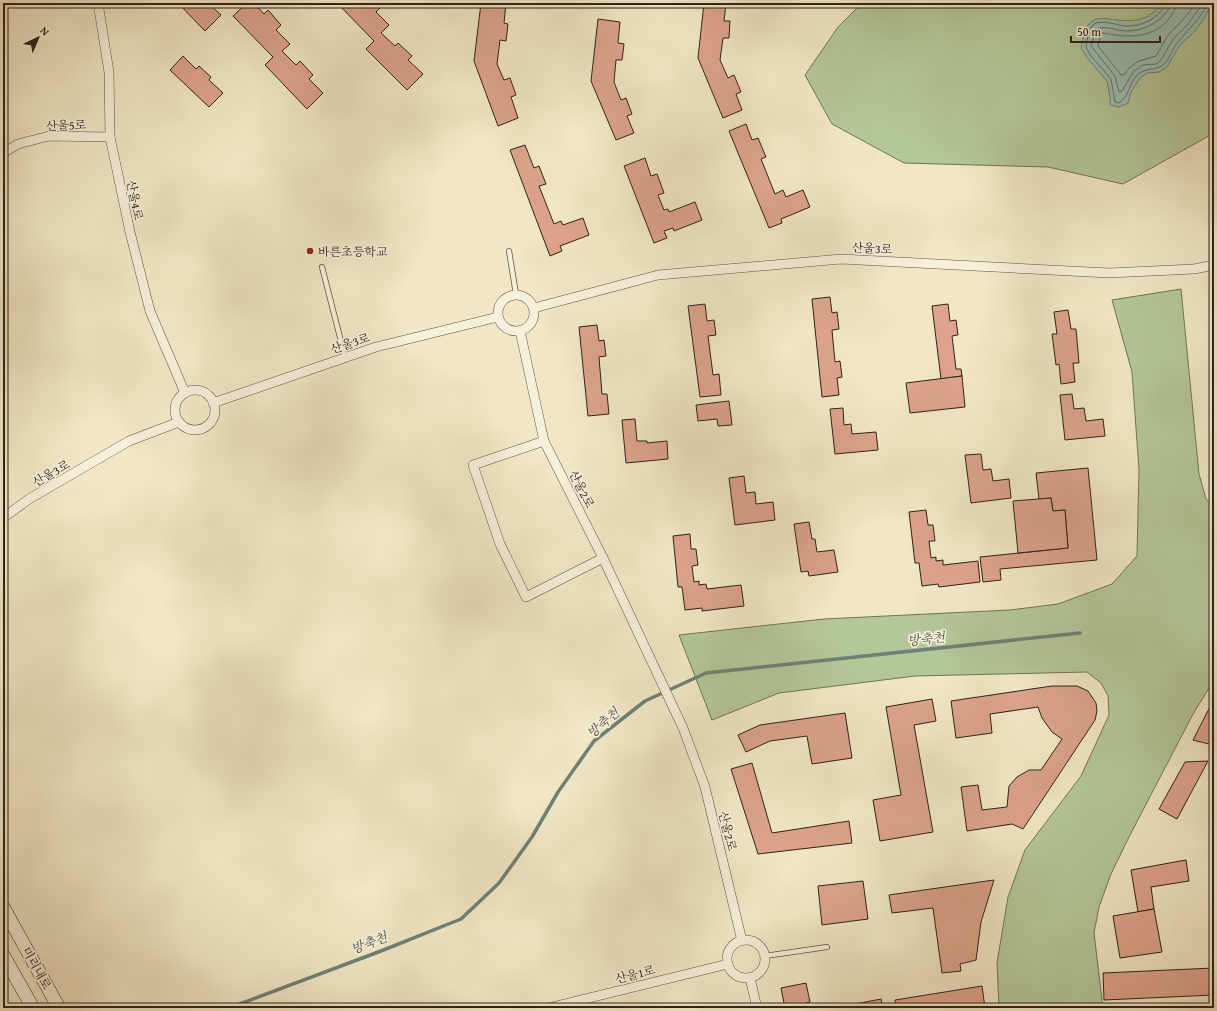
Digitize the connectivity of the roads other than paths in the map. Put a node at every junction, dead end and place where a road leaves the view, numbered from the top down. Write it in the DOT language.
graph roads {
  1 [pos="98,3"];
  2 [pos="110,136"];
  3 [pos="3,153"];
  4 [pos="509,251"];
  5 [pos="1214,265"];
  6 [pos="322,267"];
  7 [pos="516,294"];
  8 [pos="534,308"];
  9 [pos="498,317"];
  10 [pos="520,331"];
  11 [pos="345,358"];
  12 [pos="185,393"];
  13 [pos="213,403"];
  14 [pos="178,422"];
  15 [pos="544,442"];
  16 [pos="3,518"];
  17 [pos="603,558"];
  18 [pos="3,907"];
  19 [pos="742,941"];
  20 [pos="827,946"];
  21 [pos="3,955"];
  22 [pos="765,956"];
  23 [pos="728,964"];
  24 [pos="750,978"];
  25 [pos="33,1008"];
  26 [pos="59,1008"];
  27 [pos="548,1008"];
  28 [pos="758,1008"];
  1 -- 2 [label="street, 산울4로"];
  2 -- 3 [label="street, 산울5로"];
  2 -- 12 [label="street, 산울4로"];
  4 -- 7 [label="lane"];
  5 -- 8 [label="street, 산울3로"];
  6 -- 11 [label="lane"];
  7 -- 8 [label="street"];
  7 -- 9 [label="street"];
  8 -- 10 [label="street"];
  9 -- 10 [label="street"];
  9 -- 11 [label="street, 산울3로"];
  10 -- 15 [label="street, 산울2로"];
  11 -- 13 [label="street, 산울3로"];
  12 -- 13 [label="street"];
  12 -- 14 [label="street"];
  13 -- 14 [label="street"];
  14 -- 16 [label="street, 산울3로"];
  15 -- 17 [label="street, 산울2로"];
  15 -- 17 [label="street"];
  17 -- 19 [label="street, 산울2로"];
  18 -- 26 [label="main road, 미리내로"];
  19 -- 22 [label="street"];
  19 -- 23 [label="street"];
  20 -- 22 [label="lane"];
  21 -- 25 [label="main road, 미리내로"];
  22 -- 24 [label="street"];
  23 -- 24 [label="street"];
  23 -- 27 [label="street, 산울1로"];
  24 -- 28 [label="street"];
}
